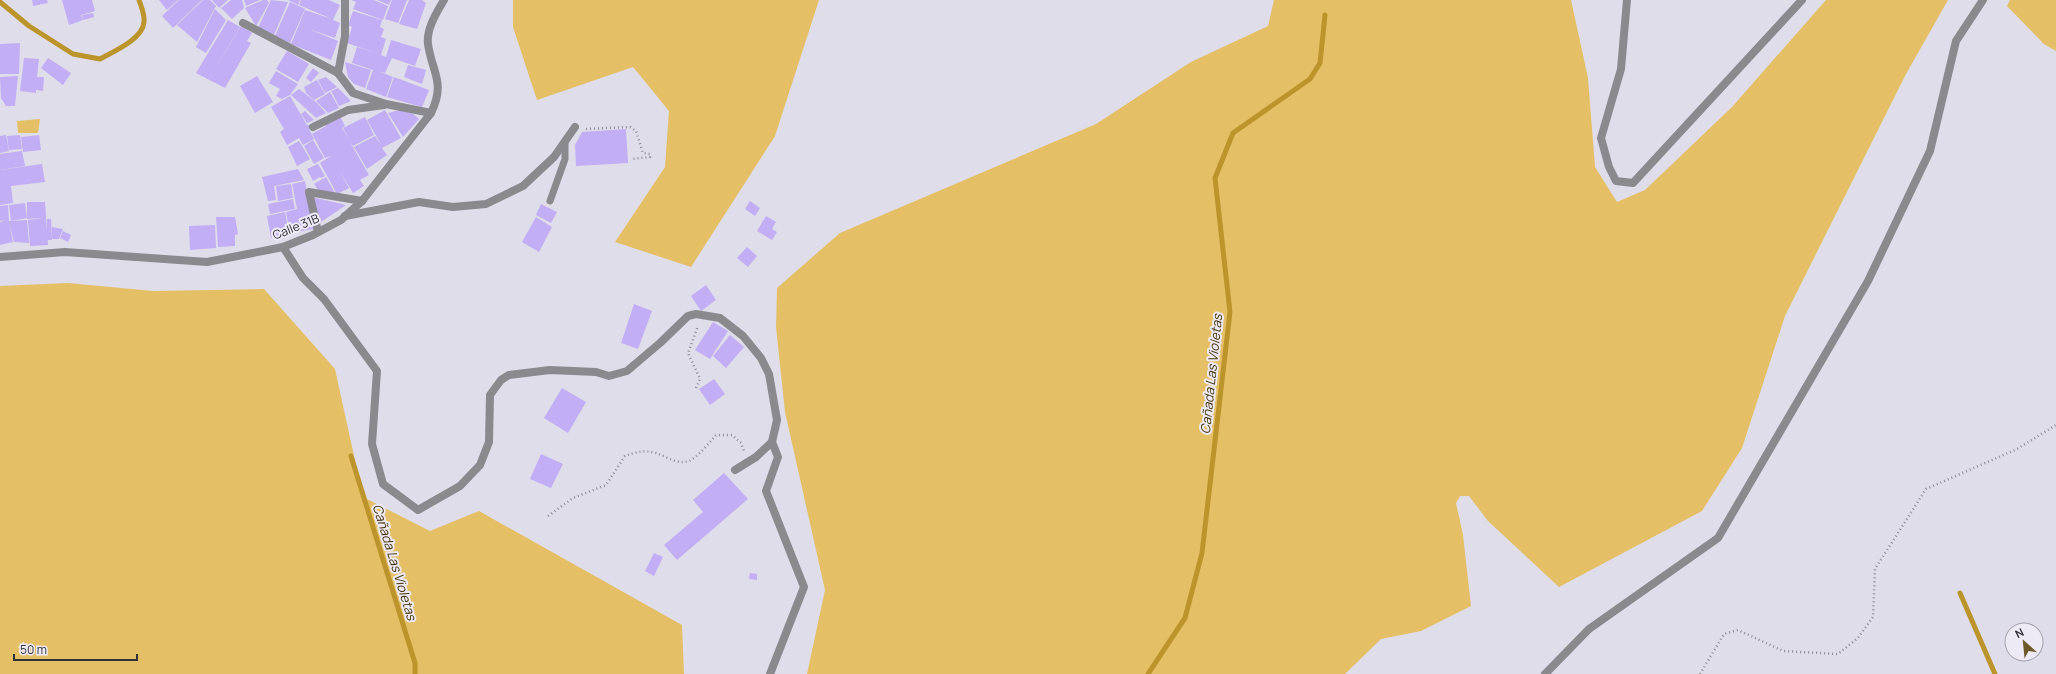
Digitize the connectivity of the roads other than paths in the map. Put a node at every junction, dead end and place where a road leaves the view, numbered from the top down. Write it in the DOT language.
graph roads {
  1 [pos="345,0"];
  2 [pos="444,0"];
  3 [pos="1627,0"];
  4 [pos="1802,0"];
  5 [pos="1983,0"];
  6 [pos="243,23"];
  7 [pos="338,73"];
  8 [pos="386,104"];
  9 [pos="431,113"];
  10 [pos="313,127"];
  11 [pos="575,127"];
  12 [pos="565,141"];
  13 [pos="362,201"];
  14 [pos="550,201"];
  15 [pos="345,216"];
  16 [pos="318,232"];
  17 [pos="283,247"];
  18 [pos="0,257"];
  19 [pos="772,442"];
  20 [pos="735,470"];
  21 [pos="770,674"];
  22 [pos="1545,674"];
  1 -- 7 [label="street"];
  2 -- 9 [label="street, Calle 31B"];
  3 -- 4 [label="street"];
  5 -- 22 [label="street"];
  6 -- 7 [label="street"];
  7 -- 8 [label="street"];
  8 -- 9 [label="street"];
  8 -- 10 [label="street"];
  9 -- 13 [label="street, Calle 31B"];
  11 -- 12 [label="street"];
  12 -- 14 [label="lane"];
  12 -- 15 [label="street"];
  13 -- 15 [label="street, Calle 31B"];
  13 -- 16 [label="street"];
  15 -- 16 [label="street, Calle 31B"];
  16 -- 17 [label="street, Calle 31B"];
  17 -- 18 [label="street, Calle 31B"];
  17 -- 19 [label="street"];
  19 -- 20 [label="street"];
  19 -- 21 [label="street"];
}
